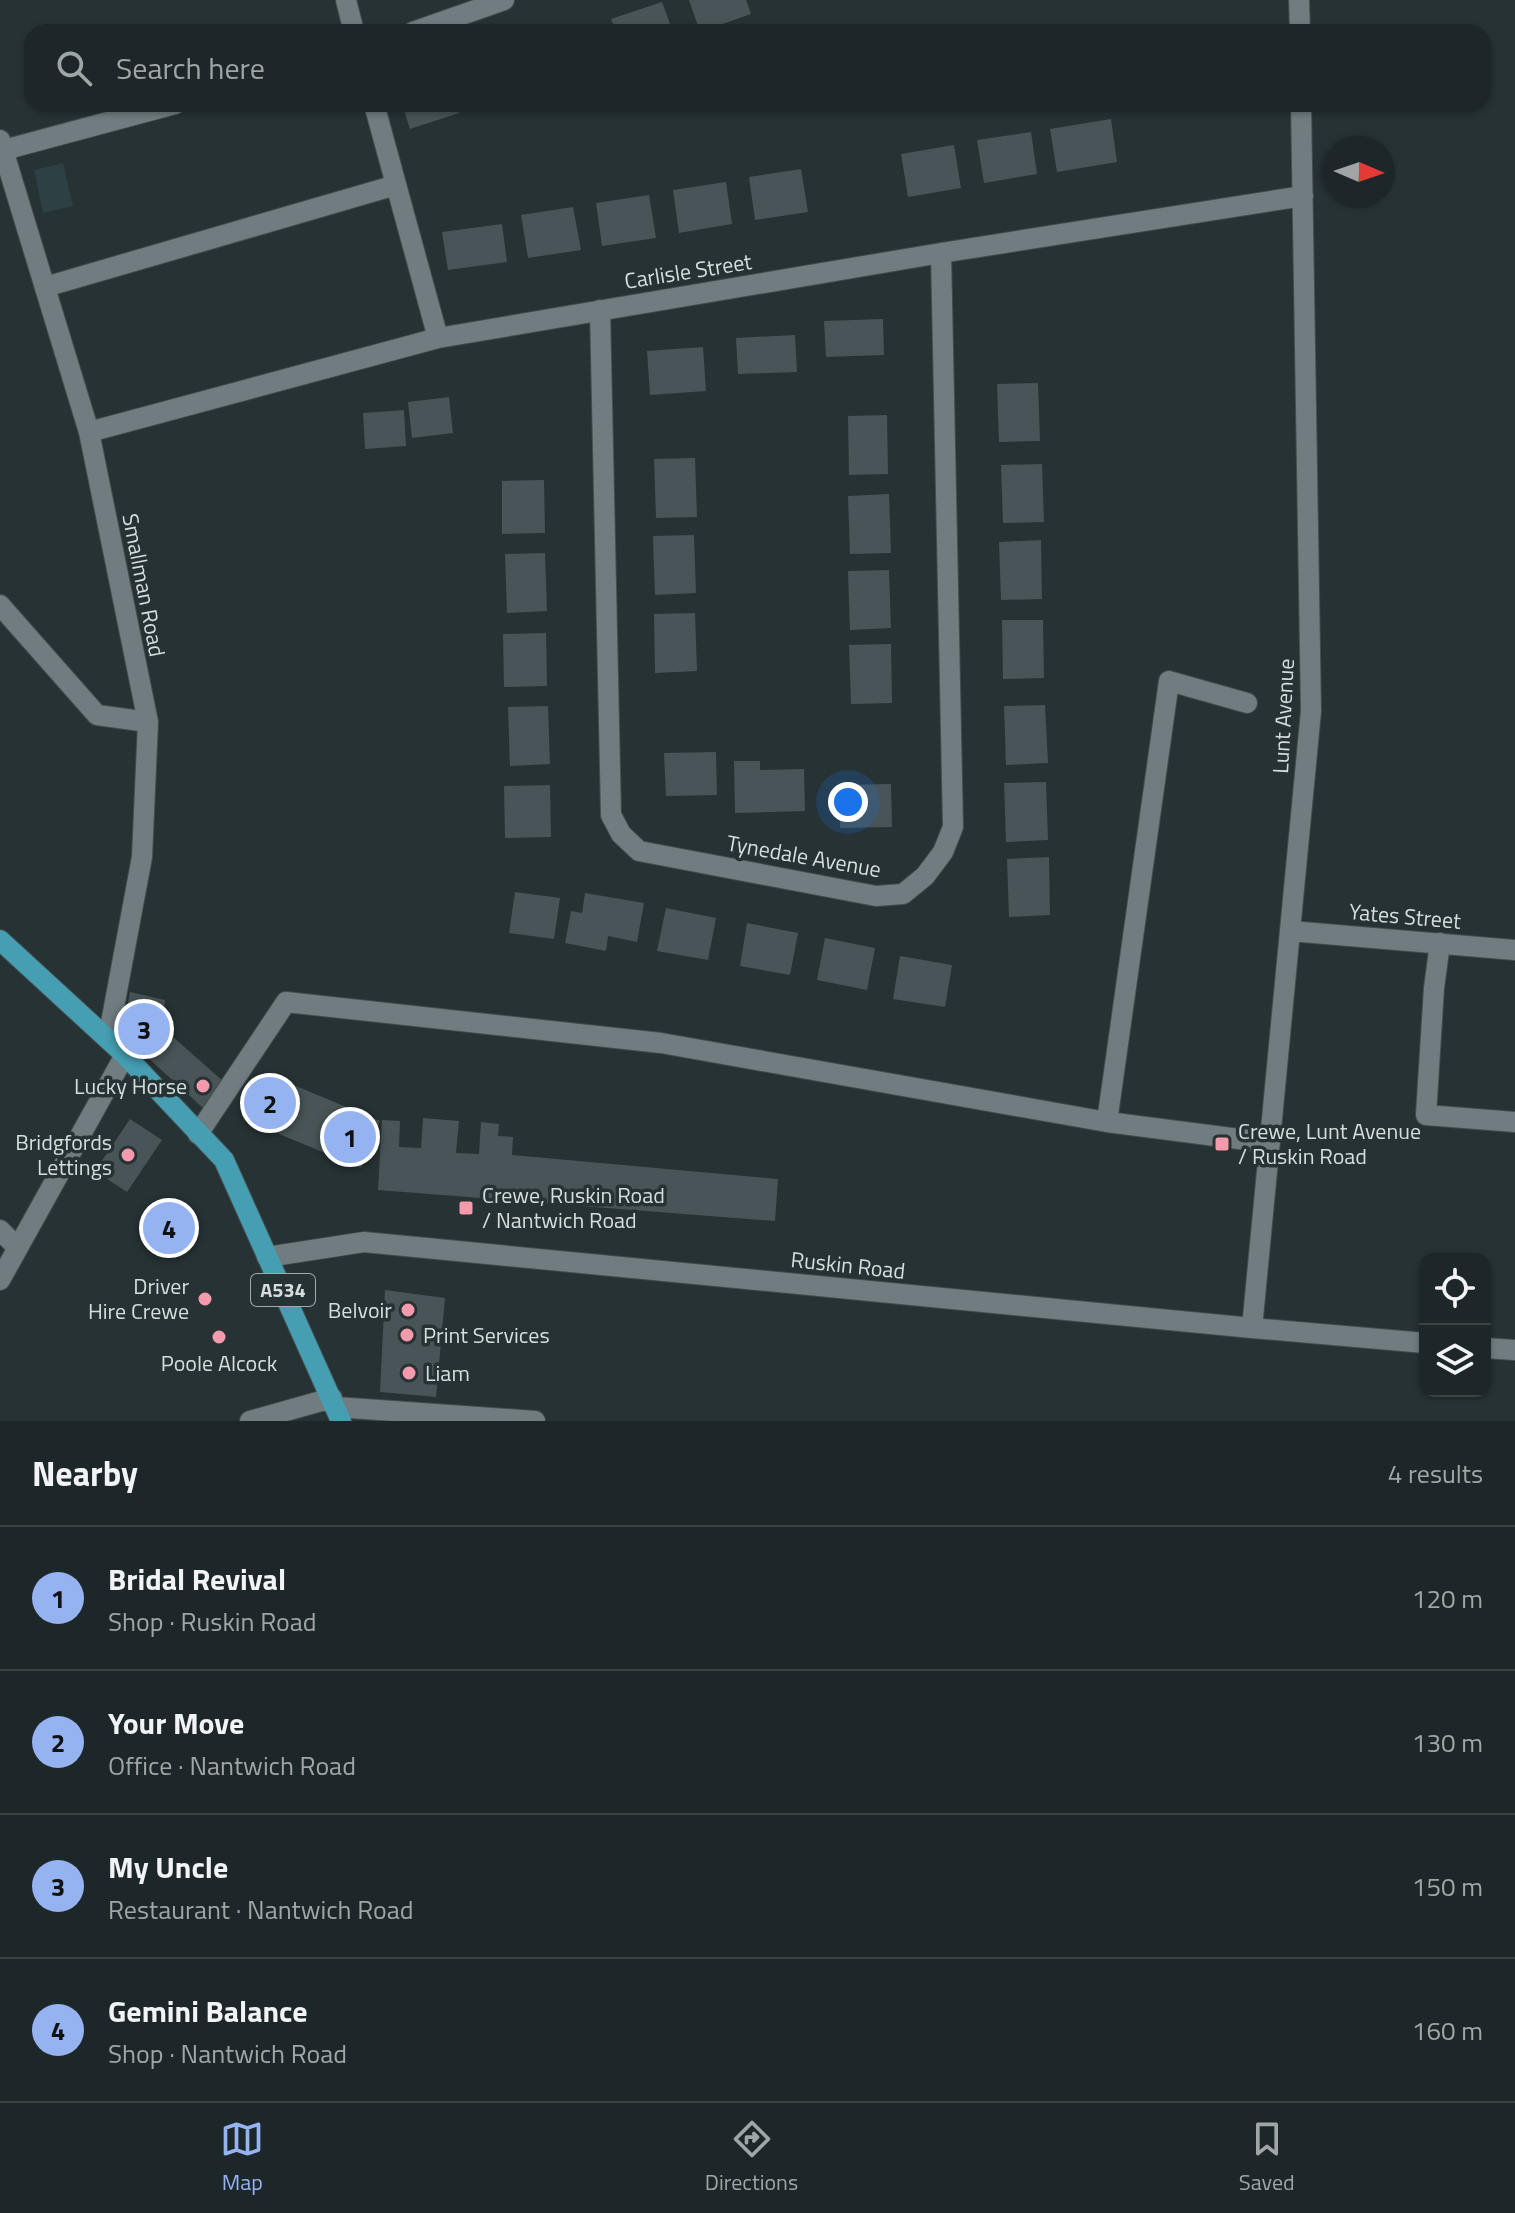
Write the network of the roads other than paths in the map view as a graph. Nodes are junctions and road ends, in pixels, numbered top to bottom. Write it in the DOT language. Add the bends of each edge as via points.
graph roads {
  1 [pos="346,0"];
  2 [pos="504,0"];
  3 [pos="1299,0"];
  4 [pos="352,24"];
  5 [pos="436,24"];
  6 [pos="1300,24"];
  7 [pos="143,112"];
  8 [pos="376,112"];
  9 [pos="1301,112"];
  10 [pos="1,147"];
  11 [pos="396,185"];
  12 [pos="1303,196"];
  13 [pos="941,253"];
  14 [pos="45,287"];
  15 [pos="600,310"];
  16 [pos="438,338"];
  17 [pos="89,432"];
  18 [pos="0,605"];
  19 [pos="1247,703"];
  20 [pos="148,722"];
  21 [pos="1290,931"];
  22 [pos="0,940"];
  23 [pos="1440,943"];
  24 [pos="1515,950"];
  25 [pos="108,1039"];
  26 [pos="125,1055"];
  27 [pos="1107,1122"];
  28 [pos="1515,1122"];
  29 [pos="198,1134"];
  30 [pos="1270,1143"];
  31 [pos="0,1230"];
  32 [pos="18,1248"];
  33 [pos="267,1257"];
  34 [pos="0,1280"];
  35 [pos="1252,1328"];
  36 [pos="1419,1342"];
  37 [pos="1491,1348"];
  38 [pos="1515,1350"];
  39 [pos="336,1409"];
  40 [pos="250,1421"];
  41 [pos="535,1421"];
  1 -- 4 [label="street"];
  2 -- 5 [label="street"];
  3 -- 6 [label="street"];
  7 -- 10 [label="street"];
  8 -- 11 [label="street"];
  9 -- 12 [label="street, Lunt Avenue"];
  10 -- 14 [label="street, Smallman Road"];
  11 -- 14 [label="street"];
  11 -- 16 [label="street"];
  12 -- 13 [label="street, Carlisle Street"];
  12 -- 21 [label="street, Lunt Avenue" via="1311,711"];
  13 -- 15 [label="street, Carlisle Street"];
  13 -- 15 [label="street, Tynedale Avenue" via="953,827 943,852 903,894 876,896 639,851 611,815"];
  14 -- 17 [label="street, Smallman Road"];
  15 -- 16 [label="street, Carlisle Street"];
  16 -- 17 [label="street, Carlisle Street"];
  17 -- 20 [label="street, Smallman Road"];
  18 -- 20 [label="street" via="97,715"];
  19 -- 27 [label="street" via="1169,681"];
  20 -- 25 [label="street, Smallman Road" via="142,857"];
  21 -- 23 [label="street, Yates Street"];
  21 -- 30 [label="street, Lunt Avenue"];
  22 -- 25 [label="main road, A534"];
  23 -- 24 [label="street, Yates Street"];
  23 -- 28 [label="street" via="1426,1115"];
  25 -- 26 [label="main road, A534"];
  26 -- 29 [label="main road, A534"];
  26 -- 32 [label="street"];
  27 -- 29 [label="street" via="661,1043 286,1002"];
  27 -- 30 [label="street"];
  29 -- 33 [label="main road, A534" via="224,1160"];
  30 -- 35 [label="street, Lunt Avenue"];
  31 -- 32 [label="street"];
  32 -- 34 [label="street"];
  33 -- 35 [label="street, Ruskin Road" via="364,1242"];
  33 -- 39 [label="main road, A534"];
  35 -- 36 [label="street, Ruskin Road"];
  37 -- 38 [label="street"];
  39 -- 40 [label="street"];
  39 -- 41 [label="street"];
}
